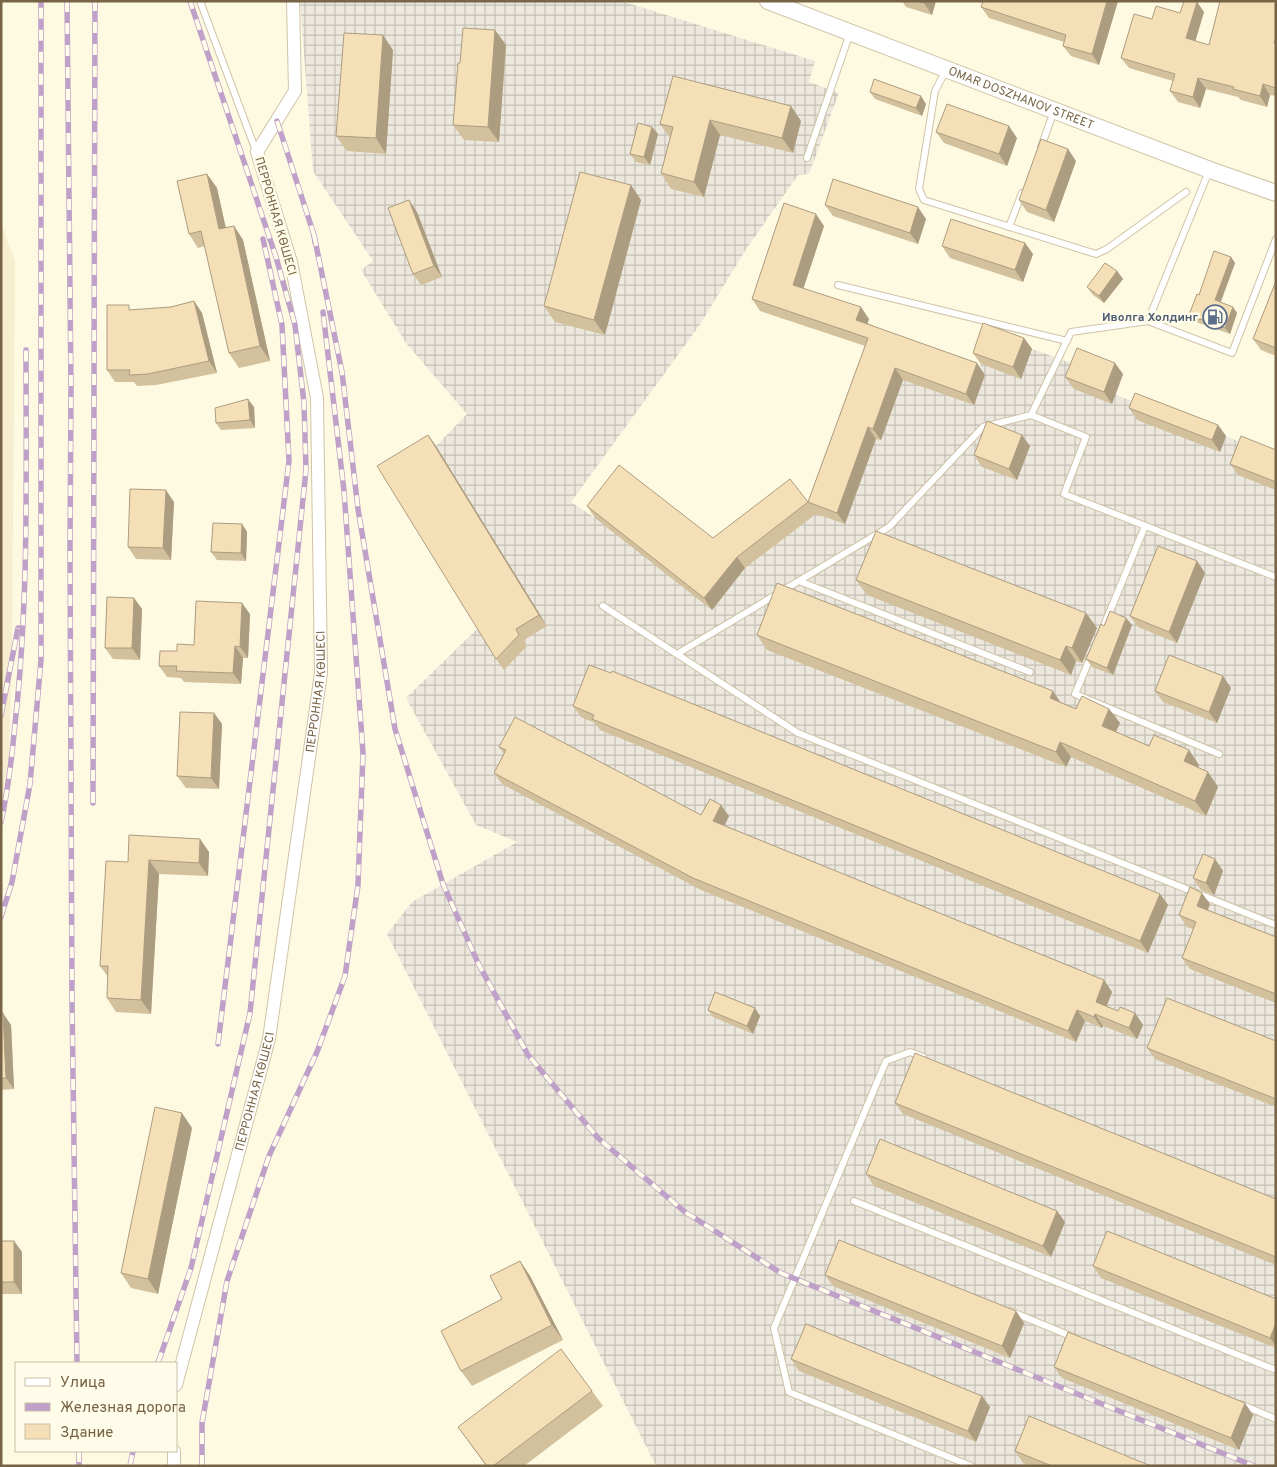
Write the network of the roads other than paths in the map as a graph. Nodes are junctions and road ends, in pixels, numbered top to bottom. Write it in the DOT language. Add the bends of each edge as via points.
graph roads {
  1 [pos="200,1"];
  2 [pos="293,1"];
  3 [pos="768,1"];
  4 [pos="851,32"];
  5 [pos="947,69"];
  6 [pos="1054,110"];
  7 [pos="257,152"];
  8 [pos="1038,154"];
  9 [pos="807,158"];
  10 [pos="1210,170"];
  11 [pos="1024,190"];
  12 [pos="1186,192"];
  13 [pos="1276,193"];
  14 [pos="1009,227"];
  15 [pos="1276,239"];
  16 [pos="838,285"];
  17 [pos="1148,321"];
  18 [pos="1067,342"];
  19 [pos="1031,415"];
  20 [pos="1146,526"];
  21 [pos="1276,577"];
  22 [pos="799,581"];
  23 [pos="603,606"];
  24 [pos="1098,641"];
  25 [pos="1094,650"];
  26 [pos="677,654"];
  27 [pos="1030,672"];
  28 [pos="1219,754"];
  29 [pos="1276,925"];
  30 [pos="929,1060"];
  31 [pos="854,1201"];
  32 [pos="1002,1308"];
  33 [pos="1084,1341"];
  34 [pos="1276,1370"];
  35 [pos="178,1378"];
  36 [pos="1230,1400"];
  37 [pos="1276,1419"];
  38 [pos="174,1452"];
  39 [pos="174,1466"];
  40 [pos="971,1466"];
  1 -- 7 [label="lane"];
  2 -- 7 [label="street, ПЕРРОННАЯ КӨШЕСІ" via="295,91"];
  3 -- 4 [label="street, OMAR DOSZHANOV STREET"];
  4 -- 5 [label="street, OMAR DOSZHANOV STREET"];
  4 -- 9 [label="lane"];
  5 -- 6 [label="street, OMAR DOSZHANOV STREET"];
  5 -- 14 [label="lane" via="935,90 919,189 924,200"];
  6 -- 8 [label="lane"];
  6 -- 10 [label="street, OMAR DOSZHANOV STREET"];
  7 -- 35 [label="street, ПЕРРОННАЯ КӨШЕСІ" via="291,262 317,398 321,673 269,1039"];
  10 -- 13 [label="street, OMAR DOSZHANOV STREET"];
  10 -- 17 [label="lane"];
  11 -- 14 [label="lane"];
  12 -- 14 [label="lane" via="1096,254"];
  15 -- 17 [label="lane" via="1232,353"];
  16 -- 18 [label="lane"];
  17 -- 18 [label="lane" via="1071,332"];
  18 -- 19 [label="lane"];
  19 -- 20 [label="lane" via="1086,437 1064,494"];
  19 -- 22 [label="lane" via="983,427 889,527"];
  20 -- 21 [label="lane"];
  20 -- 24 [label="lane"];
  22 -- 26 [label="lane"];
  22 -- 27 [label="lane"];
  23 -- 26 [label="lane"];
  25 -- 28 [label="lane" via="1076,694"];
  26 -- 29 [label="lane" via="798,733"];
  30 -- 40 [label="lane" via="910,1052 886,1061 774,1328 789,1392"];
  31 -- 34 [label="lane"];
  32 -- 33 [label="lane"];
  36 -- 37 [label="lane"];
  38 -- 39 [label="street"];
}
